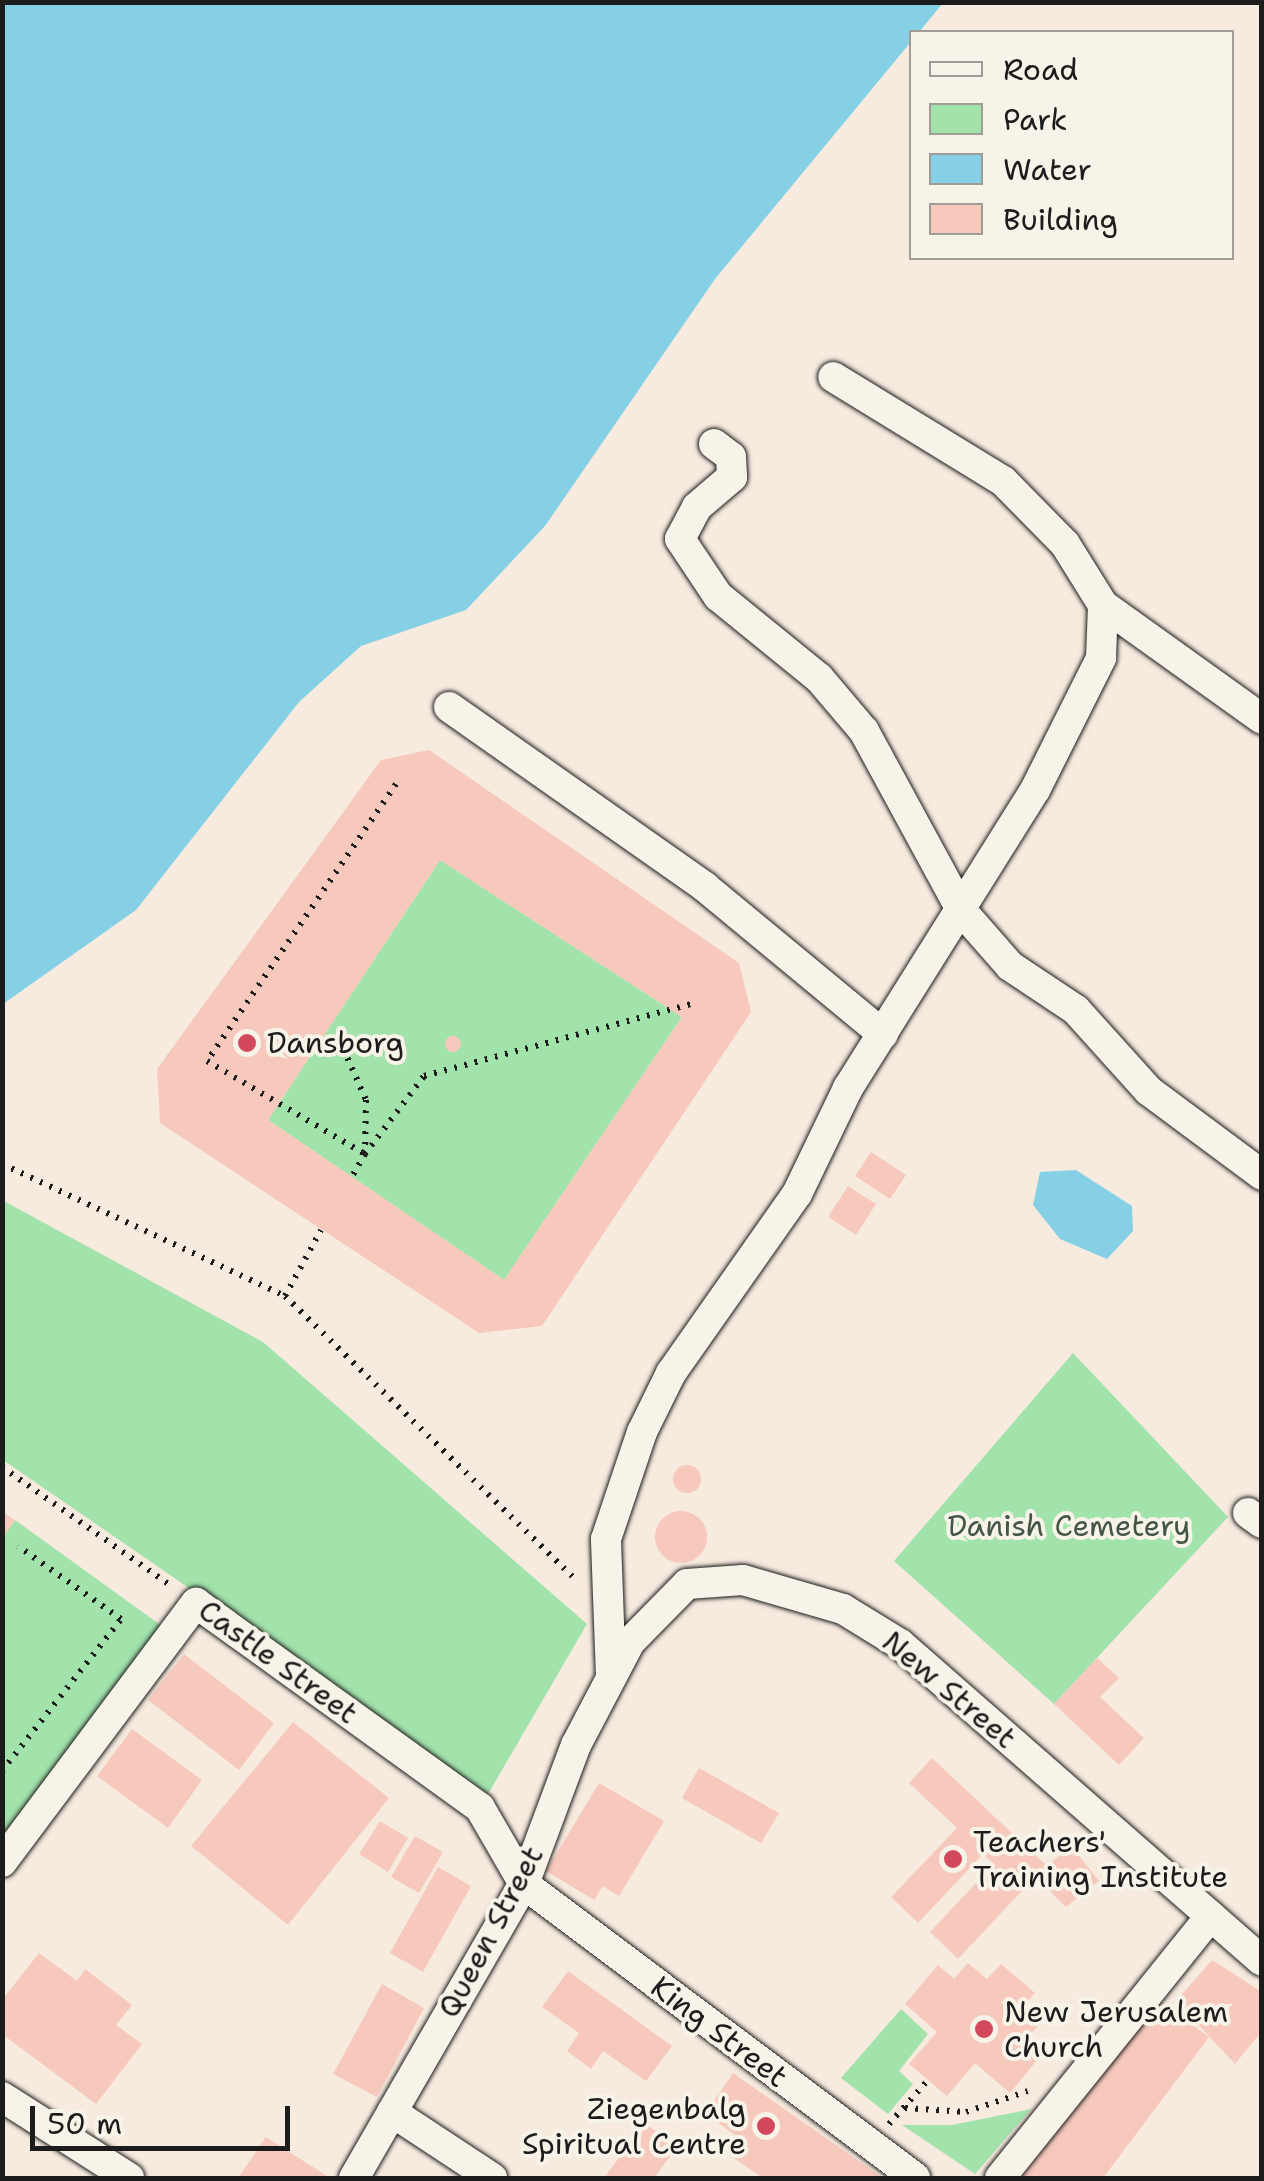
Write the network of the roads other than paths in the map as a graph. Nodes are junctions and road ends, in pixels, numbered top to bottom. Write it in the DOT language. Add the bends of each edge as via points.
graph roads {
  1 [pos="833,376"];
  2 [pos="714,444"];
  3 [pos="1103,605"];
  4 [pos="449,707"];
  5 [pos="1262,719"];
  6 [pos="961,910"];
  7 [pos="883,1034"];
  8 [pos="1262,1175"];
  9 [pos="611,1677"];
  10 [pos="2,1862"];
  11 [pos="524,1884"];
  12 [pos="1211,1916"];
  13 [pos="1262,1962"];
  14 [pos="2,2097"];
  15 [pos="392,2112"];
  16 [pos="129,2178"];
  17 [pos="354,2178"];
  18 [pos="492,2178"];
  19 [pos="915,2178"];
  20 [pos="1000,2178"];
  1 -- 3 [label="street" via="1003,482 1065,544"];
  2 -- 6 [label="street" via="731,457 732,477 697,507 680,539 718,596 819,678 864,731"];
  3 -- 5 [label="street"];
  3 -- 6 [label="street" via="1100,658 1070,730"];
  4 -- 7 [label="street" via="705,888"];
  6 -- 7 [label="street"];
  6 -- 8 [label="street" via="1010,966 1076,1010 1150,1092"];
  7 -- 9 [label="street" via="782,1220 671,1372 642,1432 606,1539"];
  9 -- 11 [label="street, Queen Street"];
  9 -- 12 [label="street, New Street" via="630,1642 687,1584 743,1580 843,1609 900,1644"];
  10 -- 11 [label="street, Castle Street" via="196,1603 480,1808"];
  11 -- 15 [label="street, Queen Street"];
  11 -- 19 [label="street, King Street"];
  12 -- 13 [label="street, New Street"];
  12 -- 20 [label="street"];
  14 -- 16 [label="street"];
  15 -- 17 [label="street, Queen Street"];
  15 -- 18 [label="street"];
}
